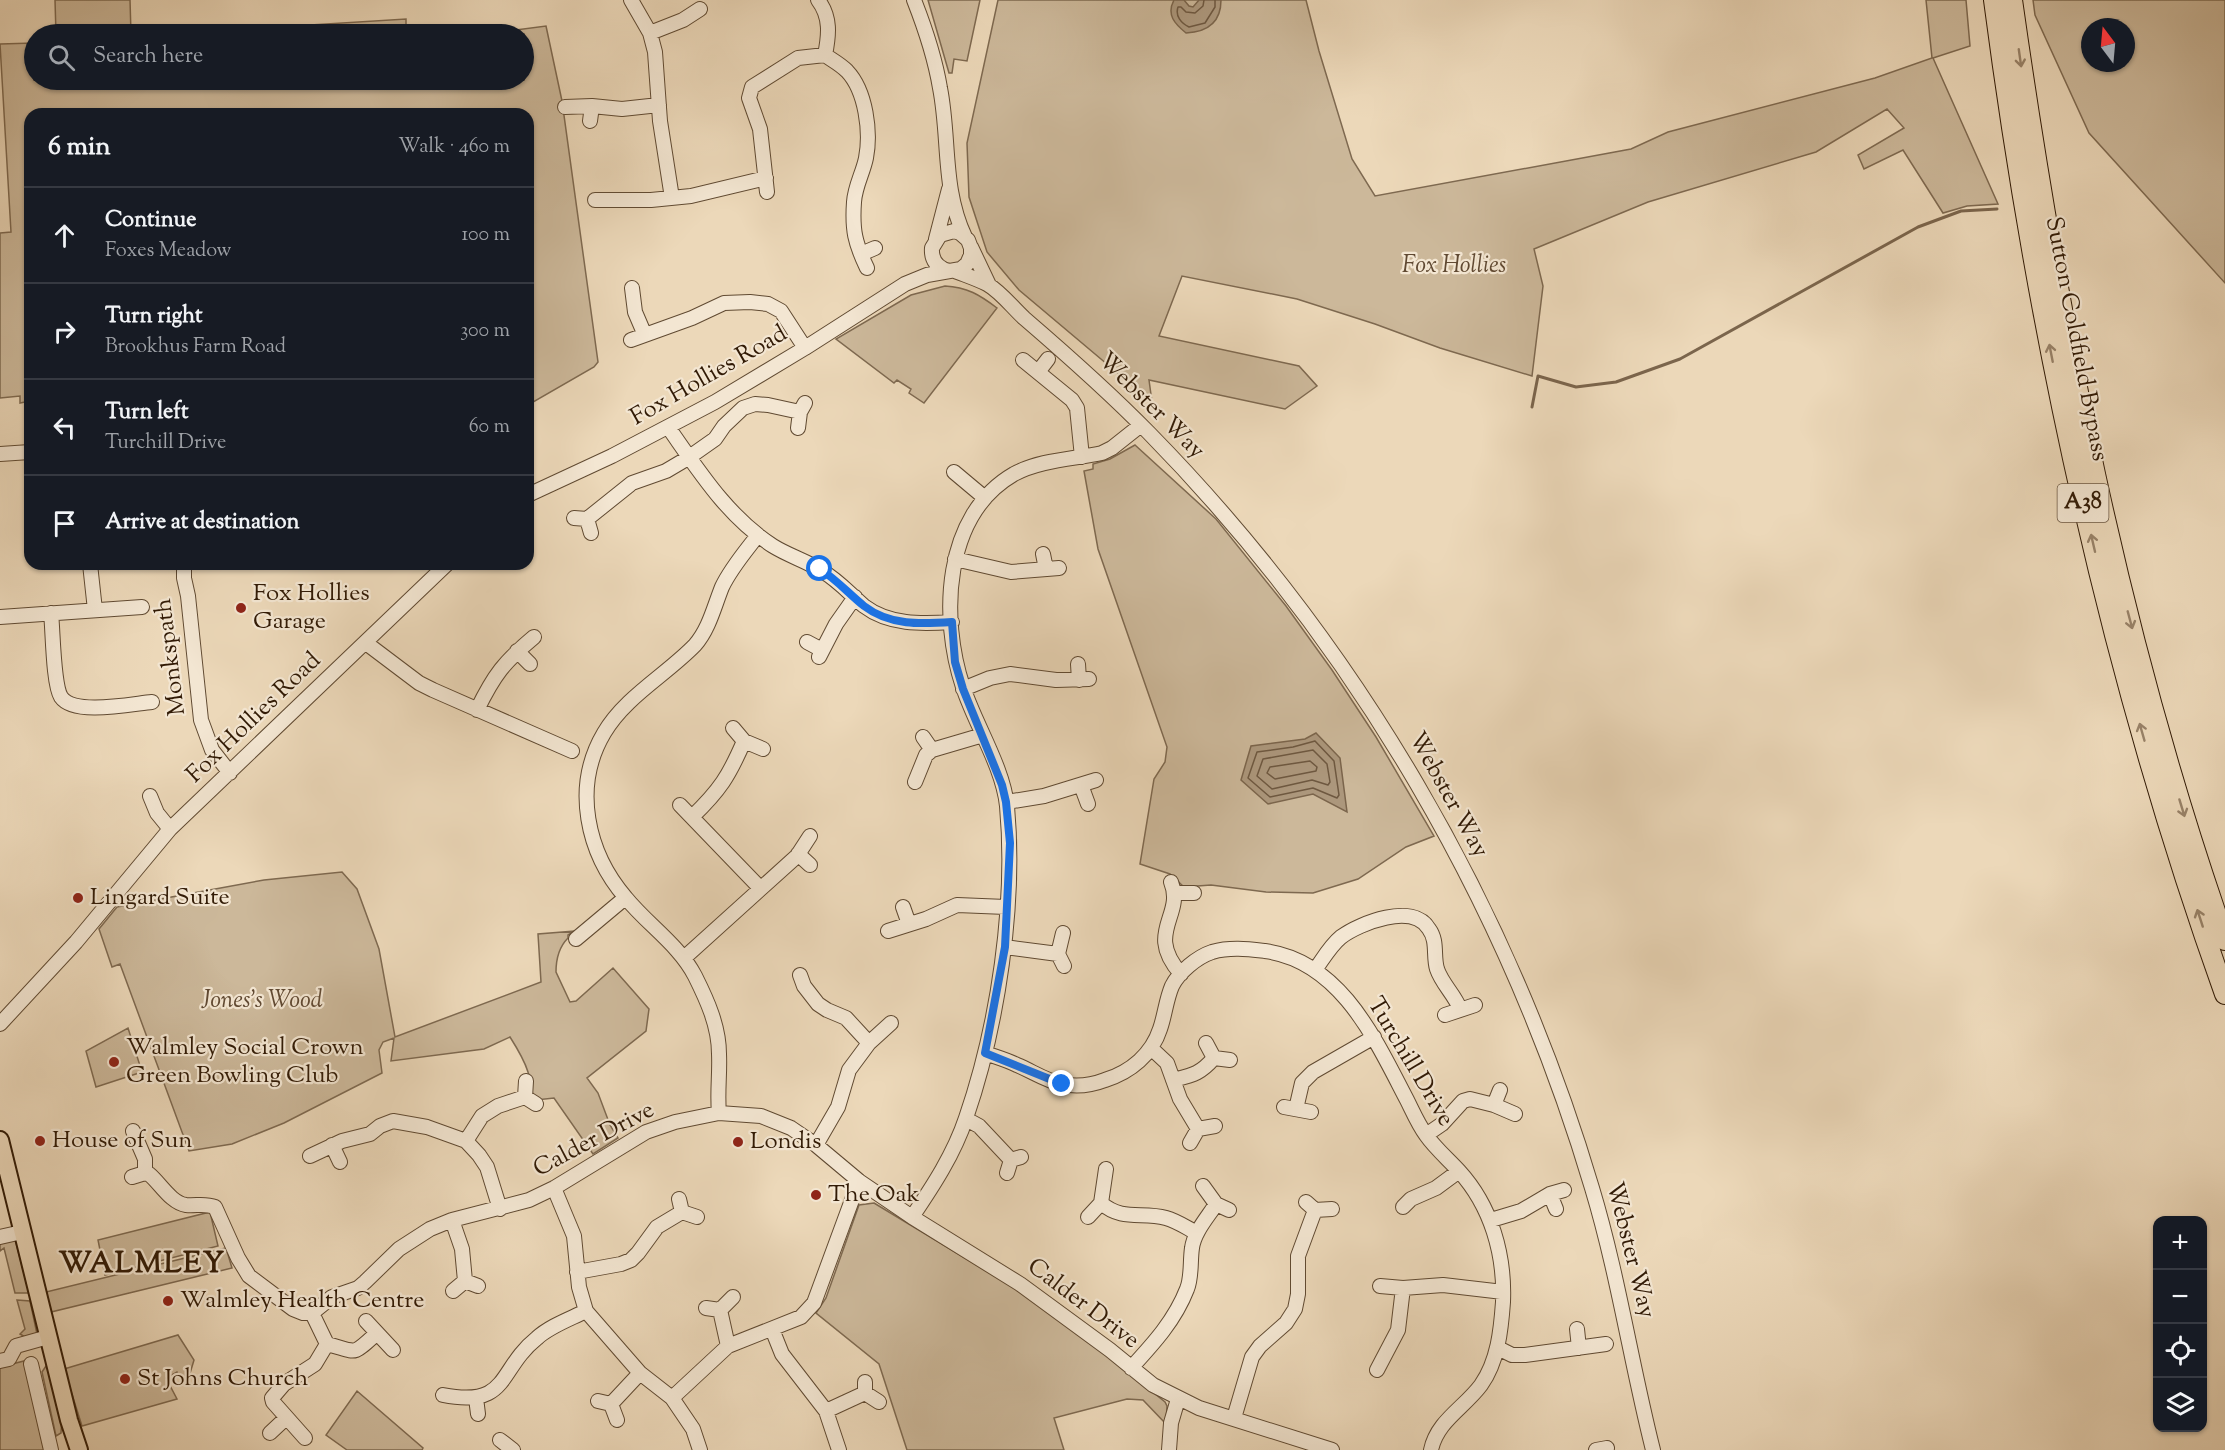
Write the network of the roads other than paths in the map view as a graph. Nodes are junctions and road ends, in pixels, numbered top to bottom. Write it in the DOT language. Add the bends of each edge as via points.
graph roads {
  1 [pos="631,0"];
  2 [pos="818,0"];
  3 [pos="914,0"];
  4 [pos="1994,0"];
  5 [pos="2012,0"];
  6 [pos="704,7"];
  7 [pos="651,33"];
  8 [pos="825,55"];
  9 [pos="659,105"];
  10 [pos="591,106"];
  11 [pos="565,107"];
  12 [pos="590,122"];
  13 [pos="766,178"];
  14 [pos="949,187"];
  15 [pos="767,192"];
  16 [pos="672,198"];
  17 [pos="596,200"];
  18 [pos="618,200"];
  19 [pos="620,215"];
  20 [pos="968,241"];
  21 [pos="934,243"];
  22 [pos="875,248"];
  23 [pos="861,254"];
  24 [pos="867,268"];
  25 [pos="952,271"];
  26 [pos="905,284"];
  27 [pos="990,285"];
  28 [pos="632,288"];
  29 [pos="644,333"];
  30 [pos="631,340"];
  31 [pos="805,348"];
  32 [pos="1048,359"];
  33 [pos="1023,360"];
  34 [pos="1038,372"];
  35 [pos="1141,425"];
  36 [pos="668,427"];
  37 [pos="798,428"];
  38 [pos="24,452"];
  39 [pos="0,454"];
  40 [pos="1082,457"];
  41 [pos="688,458"];
  42 [pos="954,472"];
  43 [pos="534,492"];
  44 [pos="985,498"];
  45 [pos="584,524"];
  46 [pos="758,535"];
  47 [pos="1043,554"];
  48 [pos="955,559"];
  49 [pos="91,570"];
  50 [pos="184,570"];
  51 [pos="441,570"];
  52 [pos="855,597"];
  53 [pos="134,604"];
  54 [pos="95,609"];
  55 [pos="51,613"];
  56 [pos="0,617"];
  57 [pos="952,622"];
  58 [pos="534,637"];
  59 [pos="807,642"];
  60 [pos="366,643"];
  61 [pos="517,651"];
  62 [pos="530,664"];
  63 [pos="1078,664"];
  64 [pos="963,689"];
  65 [pos="143,699"];
  66 [pos="477,710"];
  67 [pos="733,728"];
  68 [pos="983,735"];
  69 [pos="923,736"];
  70 [pos="744,741"];
  71 [pos="763,749"];
  72 [pos="932,750"];
  73 [pos="559,760"];
  74 [pos="230,773"];
  75 [pos="1096,780"];
  76 [pos="915,782"];
  77 [pos="1082,785"];
  78 [pos="149,796"];
  79 [pos="1006,802"];
  80 [pos="1088,804"];
  81 [pos="680,805"];
  82 [pos="692,817"];
  83 [pos="170,829"];
  84 [pos="810,836"];
  85 [pos="798,854"];
  86 [pos="810,865"];
  87 [pos="760,888"];
  88 [pos="1194,893"];
  89 [pos="626,898"];
  90 [pos="903,907"];
  91 [pos="1006,907"];
  92 [pos="909,924"];
  93 [pos="580,929"];
  94 [pos="888,931"];
  95 [pos="1063,933"];
  96 [pos="2225,940"];
  97 [pos="1005,947"];
  98 [pos="684,958"];
  99 [pos="1316,970"];
  100 [pos="1181,974"];
  101 [pos="800,975"];
  102 [pos="2225,994"];
  103 [pos="1475,1005"];
  104 [pos="1460,1009"];
  105 [pos="1444,1015"];
  106 [pos="891,1023"];
  107 [pos="0,1024"];
  108 [pos="1374,1037"];
  109 [pos="869,1043"];
  110 [pos="1206,1043"];
  111 [pos="1151,1048"];
  112 [pos="985,1053"];
  113 [pos="1214,1059"];
  114 [pos="1230,1060"];
  115 [pos="1173,1080"];
  116 [pos="526,1081"];
  117 [pos="1500,1090"];
  118 [pos="1494,1105"];
  119 [pos="1311,1112"];
  120 [pos="718,1113"];
  121 [pos="1515,1114"];
  122 [pos="966,1119"];
  123 [pos="1215,1126"];
  124 [pos="1198,1130"];
  125 [pos="133,1131"];
  126 [pos="1426,1135"];
  127 [pos="0,1140"];
  128 [pos="466,1141"];
  129 [pos="1190,1143"];
  130 [pos="816,1144"];
  131 [pos="333,1145"];
  132 [pos="310,1156"];
  133 [pos="340,1162"];
  134 [pos="1013,1163"];
  135 [pos="1106,1169"];
  136 [pos="1460,1171"];
  137 [pos="859,1181"];
  138 [pos="1203,1185"];
  139 [pos="554,1188"];
  140 [pos="1406,1197"];
  141 [pos="1101,1203"];
  142 [pos="500,1209"];
  143 [pos="1332,1209"];
  144 [pos="1556,1209"];
  145 [pos="697,1217"];
  146 [pos="912,1217"];
  147 [pos="1088,1217"];
  148 [pos="452,1220"];
  149 [pos="1491,1220"];
  150 [pos="22,1232"];
  151 [pos="1197,1233"];
  152 [pos="0,1237"];
  153 [pos="577,1272"];
  154 [pos="1380,1286"];
  155 [pos="1403,1288"];
  156 [pos="453,1291"];
  157 [pos="1503,1292"];
  158 [pos="733,1297"];
  159 [pos="586,1311"];
  160 [pos="312,1313"];
  161 [pos="366,1321"];
  162 [pos="772,1329"];
  163 [pos="1577,1329"];
  164 [pos="377,1333"];
  165 [pos="48,1338"];
  166 [pos="327,1344"];
  167 [pos="1606,1344"];
  168 [pos="728,1346"];
  169 [pos="1498,1348"];
  170 [pos="1579,1348"];
  171 [pos="393,1350"];
  172 [pos="1369,1354"];
  173 [pos="0,1361"];
  174 [pos="31,1364"];
  175 [pos="1131,1368"];
  176 [pos="640,1373"];
  177 [pos="443,1395"];
  178 [pos="476,1398"];
  179 [pos="672,1398"];
  180 [pos="1178,1399"];
  181 [pos="879,1402"];
  182 [pos="826,1411"];
  183 [pos="478,1414"];
  184 [pos="286,1418"];
  185 [pos="1234,1418"];
  186 [pos="69,1420"];
  187 [pos="617,1420"];
  188 [pos="270,1433"];
  189 [pos="305,1438"];
  190 [pos="500,1440"];
  191 [pos="51,1450"];
  192 [pos="69,1450"];
  193 [pos="79,1450"];
  194 [pos="513,1450"];
  195 [pos="700,1450"];
  196 [pos="839,1450"];
  197 [pos="1168,1450"];
  198 [pos="1332,1450"];
  199 [pos="1431,1450"];
  200 [pos="1653,1450"];
  1 -- 7 [label="street"];
  2 -- 8 [label="street" via="828,22"];
  3 -- 14 [label="street" via="925,26 940,89"];
  102 -- 4 [label="highway, Sutton Coldfield Bypass / A38, one-way" via="2163,805 2096,560 2024,203"];
  5 -- 96 [label="highway, Sutton Coldfield Bypass / A38, one-way" via="2042,202 2089,449 2148,690"];
  6 -- 7 [label="street"];
  7 -- 9 [label="street"];
  8 -- 13 [label="street" via="798,58 752,87 749,98 760,129"];
  8 -- 23 [label="street" via="850,75 865,107 866,159 854,201 854,237"];
  9 -- 10 [label="street" via="622,109"];
  9 -- 16 [label="street"];
  10 -- 11 [label="street"];
  10 -- 12 [label="street"];
  13 -- 15 [label="street"];
  13 -- 16 [label="street"];
  14 -- 20 [label="street, Webster Way"];
  14 -- 21 [label="street"];
  16 -- 18 [label="street"];
  17 -- 18 [label="street"];
  18 -- 19 [label="street"];
  20 -- 21 [label="street" via="958,232 949,231"];
  20 -- 25 [label="street" via="971,255 967,264"];
  20 -- 27 [label="street, Webster Way"];
  21 -- 25 [label="street" via="935,263"];
  21 -- 26 [label="street, Fox Hollies Road"];
  22 -- 23 [label="street"];
  23 -- 24 [label="street"];
  25 -- 26 [label="street, Fox Hollies Road"];
  25 -- 27 [label="street, Webster Way"];
  26 -- 31 [label="street, Fox Hollies Road"];
  27 -- 35 [label="street, Webster Way"];
  28 -- 29 [label="street" via="635,312"];
  29 -- 30 [label="street"];
  29 -- 31 [label="street" via="724,303 750,302 782,311"];
  31 -- 36 [label="street, Fox Hollies Road"];
  32 -- 34 [label="street"];
  33 -- 34 [label="street"];
  34 -- 40 [label="street" via="1077,408"];
  35 -- 40 [label="street" via="1112,448"];
  35 -- 200 [label="street, Webster Way" via="1249,543 1318,633 1386,732 1462,865 1521,990 1572,1122 1611,1256"];
  36 -- 41 [label="street"];
  36 -- 43 [label="street, Fox Hollies Road"];
  37 -- 41 [label="street" via="802,407 755,404 743,408 715,439"];
  38 -- 39 [label="street"];
  40 -- 44 [label="street" via="1016,473"];
  41 -- 45 [label="street" via="632,483"];
  41 -- 46 [label="street" via="719,498"];
  42 -- 44 [label="street"];
  44 -- 48 [label="street" via="971,519"];
  46 -- 52 [label="street" via="820,569"];
  46 -- 89 [label="street" via="732,569 695,644 615,717 594,754 587,785 587,820 599,857"];
  47 -- 48 [label="street" via="1053,569 1011,572"];
  48 -- 57 [label="street"];
  49 -- 54 [label="street"];
  50 -- 74 [label="street, Monkspath" via="201,720 212,750"];
  51 -- 60 [label="street, Fox Hollies Road"];
  52 -- 57 [label="street" via="888,619"];
  52 -- 59 [label="street" via="820,653"];
  53 -- 54 [label="street"];
  54 -- 55 [label="street"];
  55 -- 56 [label="street"];
  55 -- 65 [label="street" via="61,697 84,708"];
  57 -- 64 [label="street" via="955,662"];
  58 -- 61 [label="street"];
  60 -- 66 [label="street" via="419,683"];
  60 -- 74 [label="street, Fox Hollies Road"];
  61 -- 62 [label="street"];
  61 -- 66 [label="street" via="491,681"];
  63 -- 64 [label="street" via="1084,680 1010,674"];
  64 -- 68 [label="street"];
  66 -- 73 [label="street" via="569,749"];
  67 -- 70 [label="street"];
  68 -- 72 [label="street"];
  68 -- 79 [label="street"];
  69 -- 72 [label="street"];
  70 -- 71 [label="street"];
  70 -- 82 [label="street" via="730,773"];
  72 -- 76 [label="street"];
  74 -- 83 [label="street, Fox Hollies Road"];
  75 -- 77 [label="street"];
  77 -- 79 [label="street"];
  77 -- 80 [label="street"];
  78 -- 83 [label="street"];
  79 -- 91 [label="street" via="1010,843"];
  81 -- 82 [label="street"];
  82 -- 87 [label="street"];
  83 -- 107 [label="street, Fox Hollies Road" via="76,942"];
  84 -- 85 [label="street"];
  85 -- 86 [label="street"];
  85 -- 87 [label="street"];
  87 -- 98 [label="street"];
  88 -- 100 [label="street" via="1173,887 1164,940 1171,962"];
  89 -- 93 [label="street"];
  89 -- 98 [label="street"];
  90 -- 92 [label="street"];
  91 -- 92 [label="street" via="957,905"];
  91 -- 97 [label="street"];
  92 -- 94 [label="street"];
  95 -- 97 [label="street" via="1061,960"];
  97 -- 112 [label="street"];
  98 -- 120 [label="street" via="716,1026 720,1054"];
  99 -- 100 [label="street, Turchill Drive" via="1275,952 1244,948 1210,953"];
  99 -- 104 [label="street" via="1341,937 1395,915 1415,917 1429,928 1438,971"];
  99 -- 108 [label="street, Turchill Drive" via="1344,996"];
  100 -- 111 [label="street, Turchill Drive" via="1172,986 1160,1031"];
  101 -- 109 [label="street" via="826,1010 846,1018"];
  103 -- 104 [label="street"];
  104 -- 105 [label="street"];
  106 -- 109 [label="street"];
  108 -- 119 [label="street" via="1313,1072 1302,1083 1290,1108"];
  108 -- 126 [label="street, Turchill Drive"];
  109 -- 130 [label="street" via="849,1070 838,1107"];
  110 -- 113 [label="street"];
  111 -- 112 [label="street, Turchill Drive" via="1124,1073 1095,1084 1078,1085 1047,1079"];
  111 -- 115 [label="street" via="1167,1063"];
  112 -- 122 [label="street"];
  113 -- 114 [label="street"];
  113 -- 115 [label="street" via="1196,1074"];
  115 -- 124 [label="street"];
  116 -- 128 [label="street" via="531,1100 498,1106 482,1116"];
  117 -- 118 [label="street"];
  118 -- 121 [label="street"];
  118 -- 126 [label="street" via="1463,1101"];
  120 -- 130 [label="street, Calder Drive" via="760,1116 791,1128"];
  120 -- 139 [label="street, Calder Drive" via="646,1132"];
  122 -- 134 [label="street" via="979,1126"];
  122 -- 146 [label="street" via="946,1163"];
  123 -- 124 [label="street"];
  124 -- 129 [label="street"];
  125 -- 160 [label="street" via="145,1159 138,1175 149,1173 181,1204 215,1207 249,1276 293,1309"];
  126 -- 136 [label="street, Turchill Drive"];
  127 -- 150 [label="main road"];
  128 -- 131 [label="street" via="427,1127 393,1121 370,1134"];
  128 -- 142 [label="street" via="487,1167"];
  130 -- 137 [label="street, Calder Drive"];
  131 -- 132 [label="street"];
  131 -- 133 [label="street"];
  135 -- 141 [label="street"];
  136 -- 140 [label="street" via="1436,1188"];
  136 -- 149 [label="street, Turchill Drive"];
  137 -- 146 [label="street, Calder Drive"];
  137 -- 162 [label="street" via="814,1303 801,1317"];
  138 -- 151 [label="street" via="1223,1207"];
  139 -- 142 [label="street, Calder Drive"];
  139 -- 153 [label="street" via="572,1230"];
  141 -- 147 [label="street"];
  141 -- 151 [label="street" via="1119,1214 1170,1219"];
  142 -- 148 [label="street, Calder Drive"];
  143 -- 185 [label="street" via="1310,1206 1298,1256 1295,1309 1252,1357"];
  144 -- 149 [label="street" via="1557,1192 1521,1211"];
  145 -- 153 [label="street" via="681,1205 631,1260"];
  146 -- 175 [label="street, Calder Drive" via="1020,1284"];
  148 -- 156 [label="street" via="471,1283"];
  148 -- 160 [label="street, Calder Drive" via="399,1249 358,1288 332,1298"];
  149 -- 157 [label="street, Turchill Drive" via="1503,1272"];
  150 -- 152 [label="street"];
  150 -- 165 [label="main road"];
  151 -- 175 [label="street" via="1188,1287 1163,1334"];
  153 -- 159 [label="street"];
  154 -- 155 [label="street"];
  155 -- 157 [label="street" via="1443,1285"];
  155 -- 172 [label="street" via="1398,1330 1379,1365"];
  157 -- 169 [label="street, Turchill Drive"];
  158 -- 168 [label="street" via="713,1309"];
  159 -- 176 [label="street"];
  159 -- 178 [label="street" via="538,1336 521,1352 501,1384"];
  160 -- 166 [label="street"];
  161 -- 164 [label="street"];
  162 -- 168 [label="street"];
  162 -- 182 [label="street" via="782,1354"];
  163 -- 170 [label="street"];
  164 -- 166 [label="street" via="352,1352"];
  164 -- 171 [label="street"];
  165 -- 173 [label="street" via="16,1346 9,1359"];
  165 -- 186 [label="main road"];
  166 -- 184 [label="street" via="315,1364 274,1395 273,1402"];
  167 -- 170 [label="street"];
  168 -- 179 [label="street"];
  169 -- 170 [label="street" via="1525,1355"];
  169 -- 199 [label="street, Turchill Drive" via="1486,1378 1440,1428"];
  174 -- 191 [label="street"];
  175 -- 180 [label="street, Calder Drive"];
  176 -- 179 [label="street"];
  176 -- 187 [label="street" via="605,1403"];
  177 -- 178 [label="street"];
  178 -- 183 [label="street"];
  179 -- 195 [label="street" via="693,1430"];
  180 -- 185 [label="street, Calder Drive"];
  180 -- 197 [label="street"];
  181 -- 182 [label="street" via="865,1387"];
  182 -- 196 [label="street"];
  184 -- 188 [label="street"];
  184 -- 189 [label="street"];
  185 -- 198 [label="street, Calder Drive"];
  186 -- 192 [label="main road"];
  186 -- 193 [label="main road"];
  190 -- 194 [label="street"];
}
